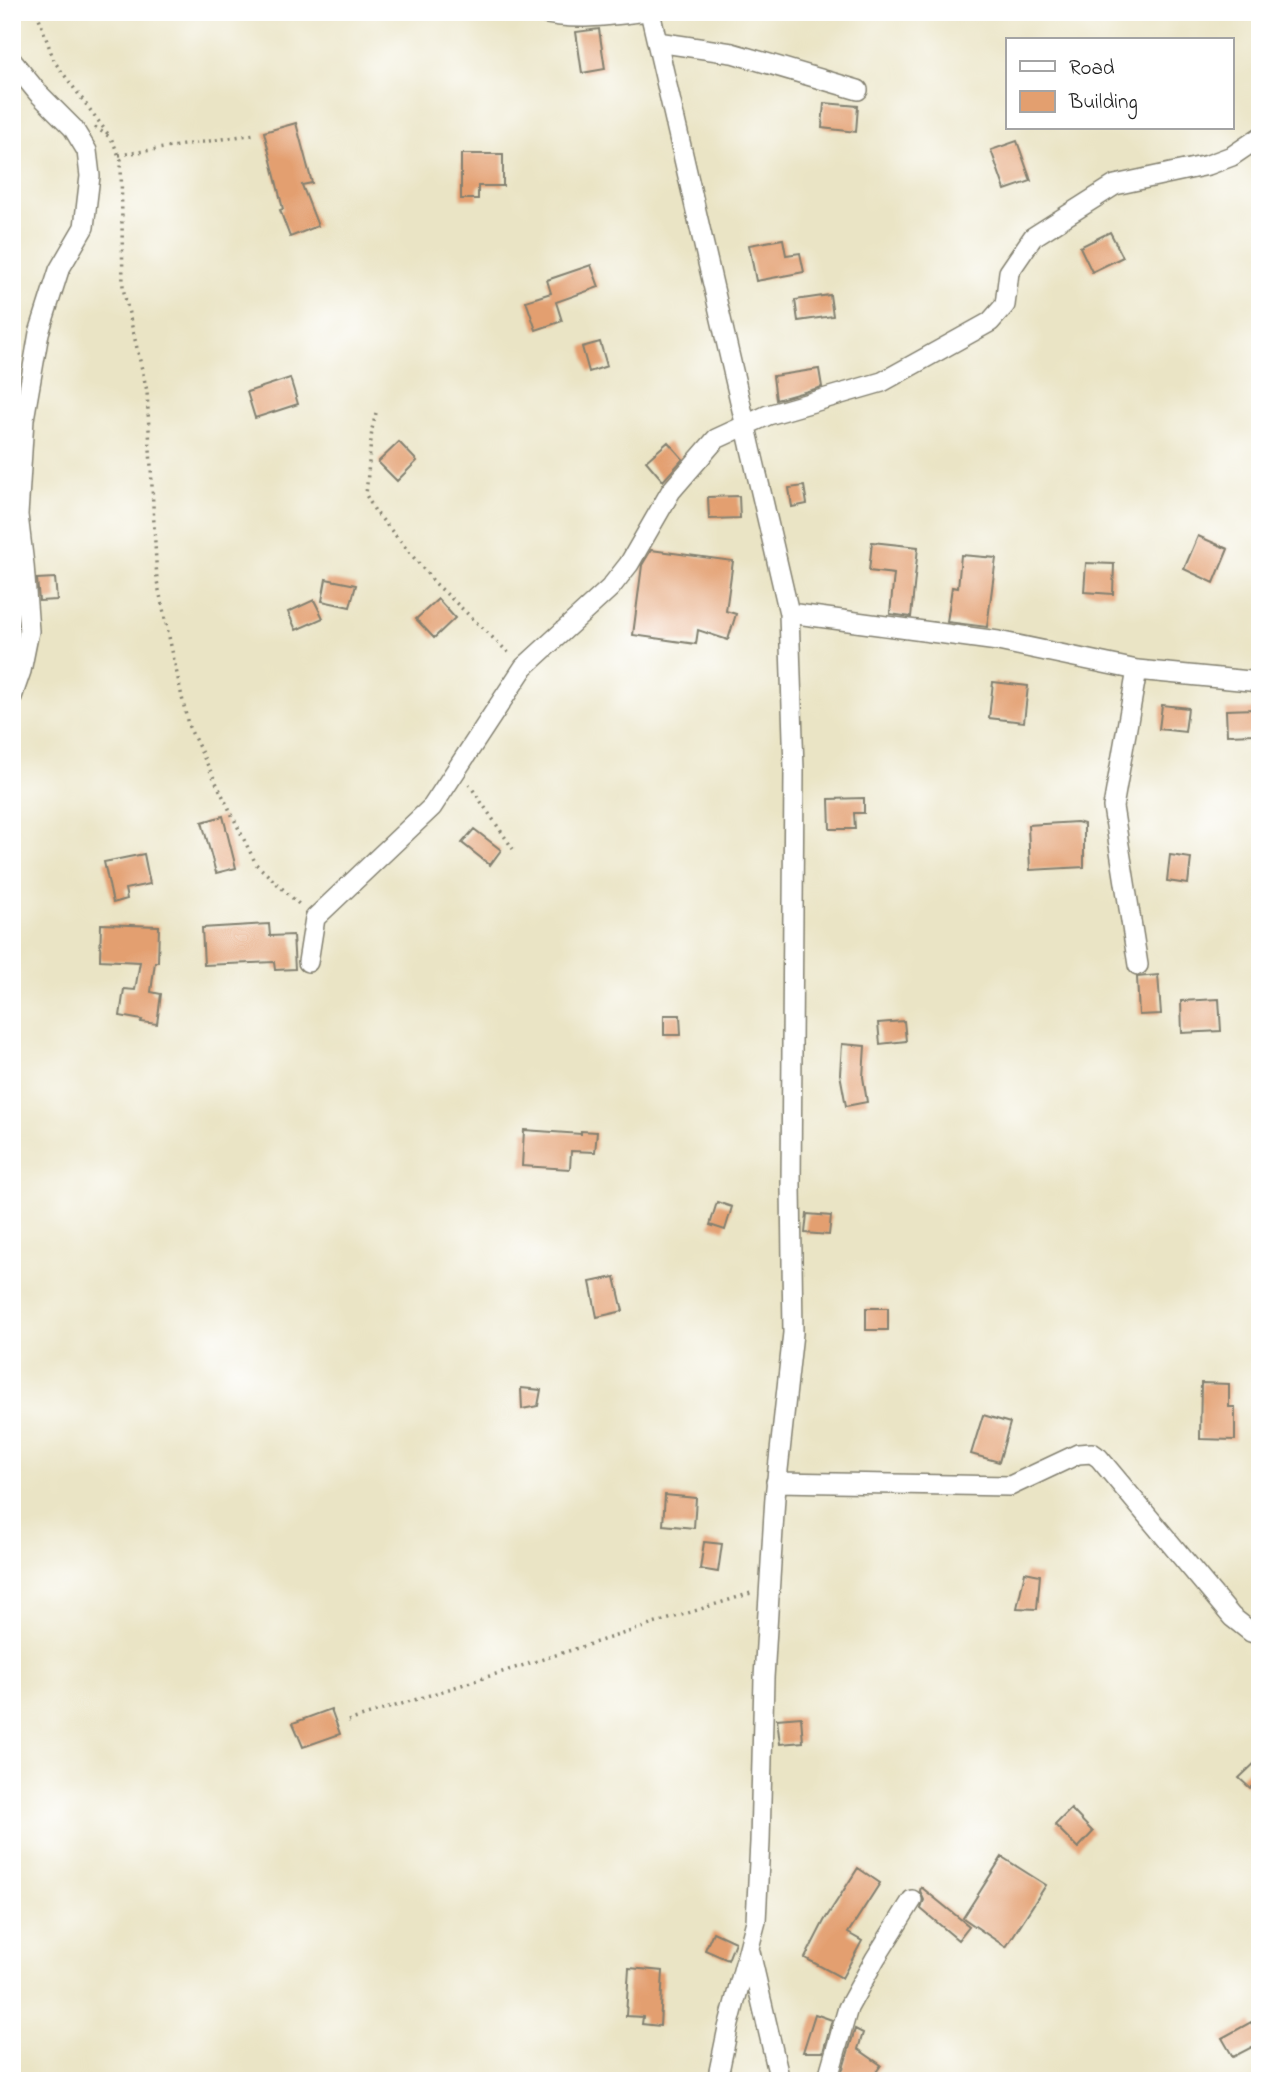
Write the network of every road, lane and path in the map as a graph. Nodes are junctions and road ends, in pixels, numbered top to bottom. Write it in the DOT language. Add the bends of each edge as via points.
graph roads {
  1 [pos="37,12"];
  2 [pos="540,12"];
  3 [pos="640,12"];
  4 [pos="650,12"];
  5 [pos="656,42"];
  6 [pos="12,61"];
  7 [pos="858,90"];
  8 [pos="73,128"];
  9 [pos="254,134"];
  10 [pos="1260,137"];
  11 [pos="111,138"];
  12 [pos="119,155"];
  13 [pos="376,413"];
  14 [pos="746,426"];
  15 [pos="789,613"];
  16 [pos="524,667"];
  17 [pos="1136,670"];
  18 [pos="1260,682"];
  19 [pos="12,697"];
  20 [pos="457,768"];
  21 [pos="513,849"];
  22 [pos="315,918"];
  23 [pos="308,962"];
  24 [pos="1138,965"];
  25 [pos="776,1482"];
  26 [pos="769,1588"];
  27 [pos="1260,1635"];
  28 [pos="348,1721"];
  29 [pos="912,1900"];
  30 [pos="749,1947"];
  31 [pos="718,2081"];
  32 [pos="780,2081"];
  33 [pos="827,2081"];
  1 -- 11 [label="path" via="54,61"];
  2 -- 3 [label="street" via="587,19"];
  4 -- 5 [label="street"];
  5 -- 7 [label="street" via="732,53"];
  5 -- 14 [label="street"];
  6 -- 8 [label="street"];
  8 -- 11 [label="path" via="83,118"];
  8 -- 19 [label="street" via="87,151 90,176 84,227 59,270 39,333 24,419 18,515 29,631"];
  9 -- 12 [label="path"];
  10 -- 14 [label="street" via="1208,165 1115,186 1033,237 1009,272 1005,305 990,322 882,382 768,415"];
  11 -- 12 [label="path"];
  12 -- 22 [label="path" via="123,288 147,391 157,580 188,725 256,864"];
  13 -- 16 [label="path" via="366,495 435,583"];
  14 -- 15 [label="street"];
  14 -- 16 [label="street" via="716,439 671,491 610,588"];
  15 -- 17 [label="street" via="998,641"];
  15 -- 25 [label="street" via="794,770 793,1333"];
  16 -- 20 [label="street"];
  17 -- 18 [label="street"];
  17 -- 24 [label="street" via="1113,807"];
  20 -- 21 [label="path"];
  20 -- 22 [label="street" via="432,807"];
  22 -- 23 [label="street"];
  25 -- 26 [label="street"];
  25 -- 27 [label="street" via="1010,1486 1078,1454 1091,1453 1100,1458 1232,1617"];
  26 -- 28 [label="path"];
  26 -- 30 [label="street" via="759,1868"];
  29 -- 33 [label="street" via="849,2008"];
  30 -- 31 [label="street"];
  30 -- 32 [label="street"];
}
